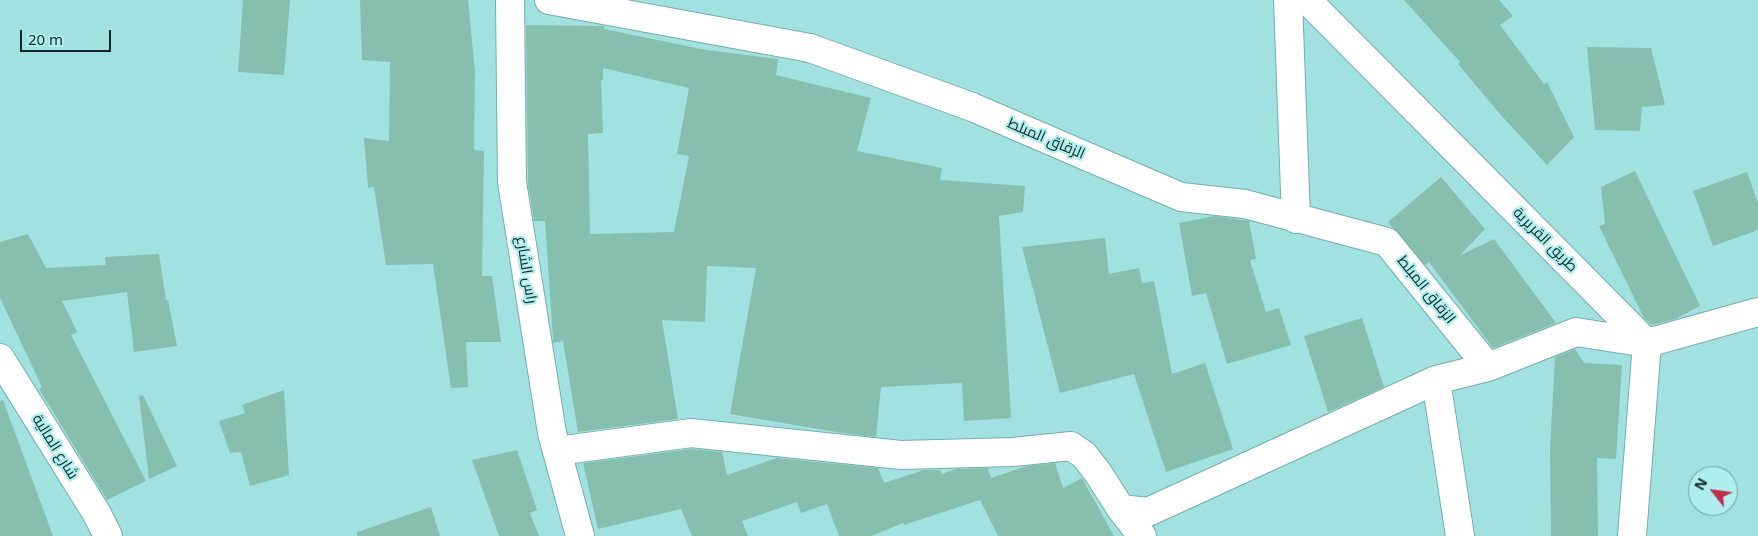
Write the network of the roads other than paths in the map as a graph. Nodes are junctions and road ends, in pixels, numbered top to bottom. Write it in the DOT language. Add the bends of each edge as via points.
graph roads {
  1 [pos="510,0"];
  2 [pos="549,0"];
  3 [pos="1288,0"];
  4 [pos="1306,0"];
  5 [pos="1296,219"];
  6 [pos="1758,312"];
  7 [pos="1647,342"];
  8 [pos="0,358"];
  9 [pos="1488,367"];
  10 [pos="1436,380"];
  11 [pos="557,451"];
  12 [pos="1121,509"];
  13 [pos="108,536"];
  14 [pos="580,536"];
  15 [pos="1142,536"];
  16 [pos="1460,536"];
  17 [pos="1632,536"];
  1 -- 11 [label="street, راس الشارع" via="512,182"];
  2 -- 5 [label="street, الزقاق المبلط" via="810,48 972,107 1181,197 1245,204"];
  3 -- 5 [label="street"];
  4 -- 7 [label="street, طريق القريرية"];
  5 -- 9 [label="street, الزقاق المبلط" via="1387,242"];
  6 -- 7 [label="street"];
  7 -- 9 [label="street" via="1576,332"];
  7 -- 17 [label="street"];
  8 -- 13 [label="street, شارع المالية"];
  9 -- 10 [label="street"];
  10 -- 12 [label="street" via="1148,512"];
  10 -- 16 [label="street"];
  11 -- 12 [label="street" via="691,433 901,455 1013,452 1071,446 1084,455"];
  11 -- 14 [label="street, راس الشارع"];
  12 -- 15 [label="street"];
}
